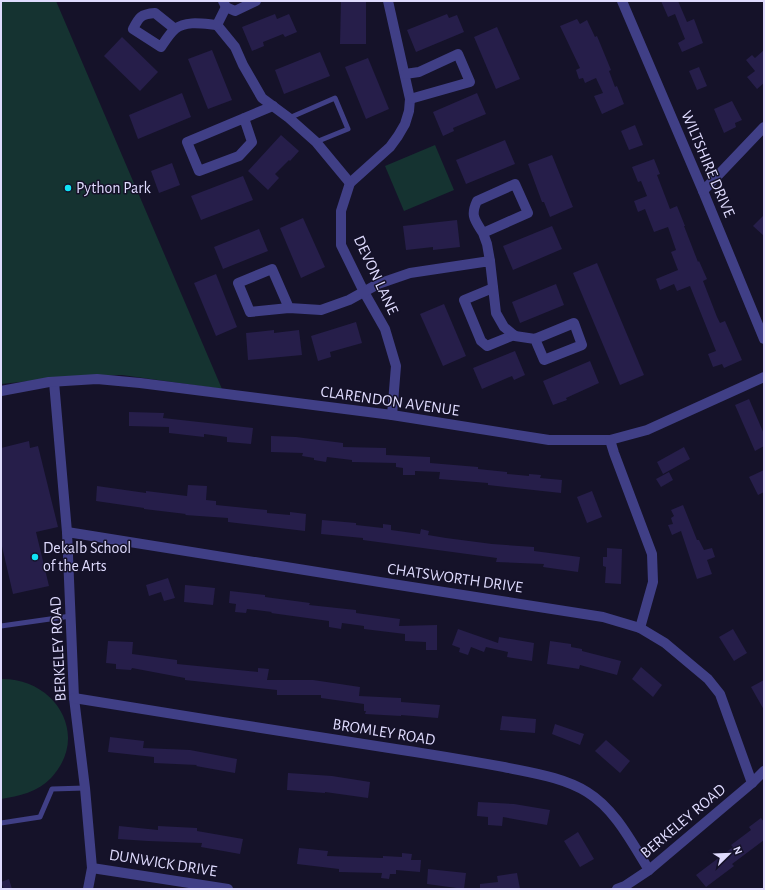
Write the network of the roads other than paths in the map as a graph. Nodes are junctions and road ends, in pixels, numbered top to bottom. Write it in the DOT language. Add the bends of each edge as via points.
graph roads {
  1 [pos="256,1"];
  2 [pos="388,1"];
  3 [pos="622,1"];
  4 [pos="224,4"];
  5 [pos="217,25"];
  6 [pos="175,29"];
  7 [pos="405,74"];
  8 [pos="410,99"];
  9 [pos="273,106"];
  10 [pos="244,118"];
  11 [pos="290,118"];
  12 [pos="764,127"];
  13 [pos="316,142"];
  14 [pos="350,182"];
  15 [pos="703,191"];
  16 [pos="483,233"];
  17 [pos="490,261"];
  18 [pos="493,288"];
  19 [pos="364,292"];
  20 [pos="290,308"];
  21 [pos="514,335"];
  22 [pos="535,339"];
  23 [pos="764,339"];
  24 [pos="764,377"];
  25 [pos="54,382"];
  26 [pos="1,390"];
  27 [pos="392,415"];
  28 [pos="610,440"];
  29 [pos="67,532"];
  30 [pos="71,616"];
  31 [pos="1,626"];
  32 [pos="640,628"];
  33 [pos="74,698"];
  34 [pos="764,771"];
  35 [pos="752,783"];
  36 [pos="85,788"];
  37 [pos="1,823"];
  38 [pos="92,868"];
  39 [pos="649,870"];
  40 [pos="88,889"];
  41 [pos="228,889"];
  42 [pos="617,889"];
  1 -- 4 [label="street" via="235,12"];
  2 -- 7 [label="street"];
  3 -- 15 [label="street, WILTSHIRE DRIVE"];
  4 -- 5 [label="street"];
  5 -- 6 [label="street" via="193,23"];
  5 -- 9 [label="street" via="235,47 262,98"];
  7 -- 8 [label="street"];
  7 -- 8 [label="street" via="420,72 458,54 470,82"];
  8 -- 14 [label="street" via="405,124 398,136 390,147"];
  9 -- 10 [label="street"];
  9 -- 11 [label="street"];
  10 -- 10 [label="street" via="187,142 199,171 239,156 252,142"];
  11 -- 13 [label="street"];
  11 -- 13 [label="lane" via="335,98 348,129"];
  12 -- 15 [label="street"];
  13 -- 14 [label="street"];
  14 -- 19 [label="street, DEVON LANE" via="341,210 341,245"];
  15 -- 23 [label="street, WILTSHIRE DRIVE"];
  16 -- 16 [label="street" via="528,213 515,184 477,201 473,209 474,219"];
  16 -- 17 [label="street"];
  17 -- 18 [label="street"];
  17 -- 19 [label="street" via="410,273 378,284"];
  18 -- 21 [label="street" via="496,313 504,327"];
  18 -- 21 [label="street" via="464,300 481,341 487,346"];
  19 -- 20 [label="street" via="321,310"];
  19 -- 27 [label="street, DEVON LANE" via="385,329 396,366"];
  20 -- 20 [label="street" via="250,312 238,283 272,269"];
  21 -- 22 [label="street"];
  22 -- 22 [label="street" via="544,360 582,345 574,323"];
  24 -- 28 [label="street, CLARENDON AVENUE" via="647,430"];
  25 -- 26 [label="street, CLARENDON AVENUE"];
  25 -- 27 [label="street, CLARENDON AVENUE" via="97,379 140,383"];
  25 -- 29 [label="street, BERKELEY ROAD"];
  27 -- 28 [label="street, CLARENDON AVENUE" via="549,440"];
  28 -- 32 [label="street" via="652,554 653,582"];
  29 -- 30 [label="street, BERKELEY ROAD"];
  29 -- 32 [label="street, CHATSWORTH DRIVE" via="603,616"];
  30 -- 31 [label="lane"];
  30 -- 33 [label="street, BERKELEY ROAD"];
  32 -- 35 [label="street, CHATSWORTH DRIVE" via="665,643 708,679 720,694"];
  33 -- 36 [label="street, BERKELEY ROAD"];
  33 -- 39 [label="street, BROMLEY ROAD" via="452,757 534,773 570,783 588,792 608,809"];
  34 -- 35 [label="street, BERKELEY ROAD"];
  35 -- 39 [label="street, BERKELEY ROAD"];
  36 -- 37 [label="lane" via="52,789 40,817"];
  36 -- 38 [label="street, BERKELEY ROAD"];
  38 -- 40 [label="street, BERKELEY ROAD"];
  38 -- 41 [label="street, DUNWICK DRIVE"];
  39 -- 42 [label="street, BERKELEY ROAD"];
}
